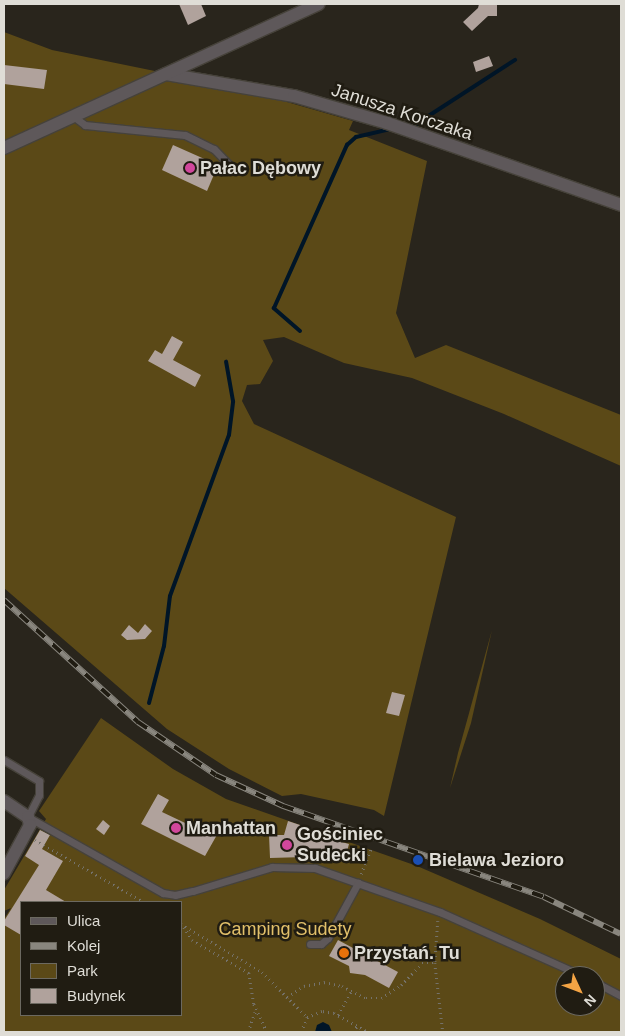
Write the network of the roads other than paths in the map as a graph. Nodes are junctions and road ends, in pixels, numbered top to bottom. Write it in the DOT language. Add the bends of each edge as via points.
graph roads {
  1 [pos="319,4"];
  2 [pos="192,62"];
  3 [pos="166,74"];
  4 [pos="208,81"];
  5 [pos="73,116"];
  6 [pos="4,148"];
  7 [pos="233,169"];
  8 [pos="621,205"];
  9 [pos="4,760"];
  10 [pos="4,801"];
  11 [pos="28,817"];
  12 [pos="4,873"];
  13 [pos="358,883"];
  14 [pos="310,944"];
  15 [pos="561,966"];
  16 [pos="605,987"];
  17 [pos="621,996"];
  1 -- 2 [label="street"];
  2 -- 3 [label="street"];
  2 -- 4 [label="street"];
  3 -- 4 [label="street, Janusza Korczaka"];
  3 -- 5 [label="street"];
  4 -- 8 [label="street, Janusza Korczaka" via="294,96 387,123"];
  5 -- 6 [label="street"];
  5 -- 7 [label="lane" via="85,125 185,134 214,149"];
  9 -- 11 [label="lane" via="39,781 39,794"];
  10 -- 11 [label="street"];
  11 -- 12 [label="street" via="26,835"];
  11 -- 13 [label="lane" via="163,893 193,891 272,867 315,868"];
  13 -- 14 [label="lane" via="328,938 321,944"];
  13 -- 15 [label="lane" via="440,912"];
  16 -- 17 [label="lane"];
}
